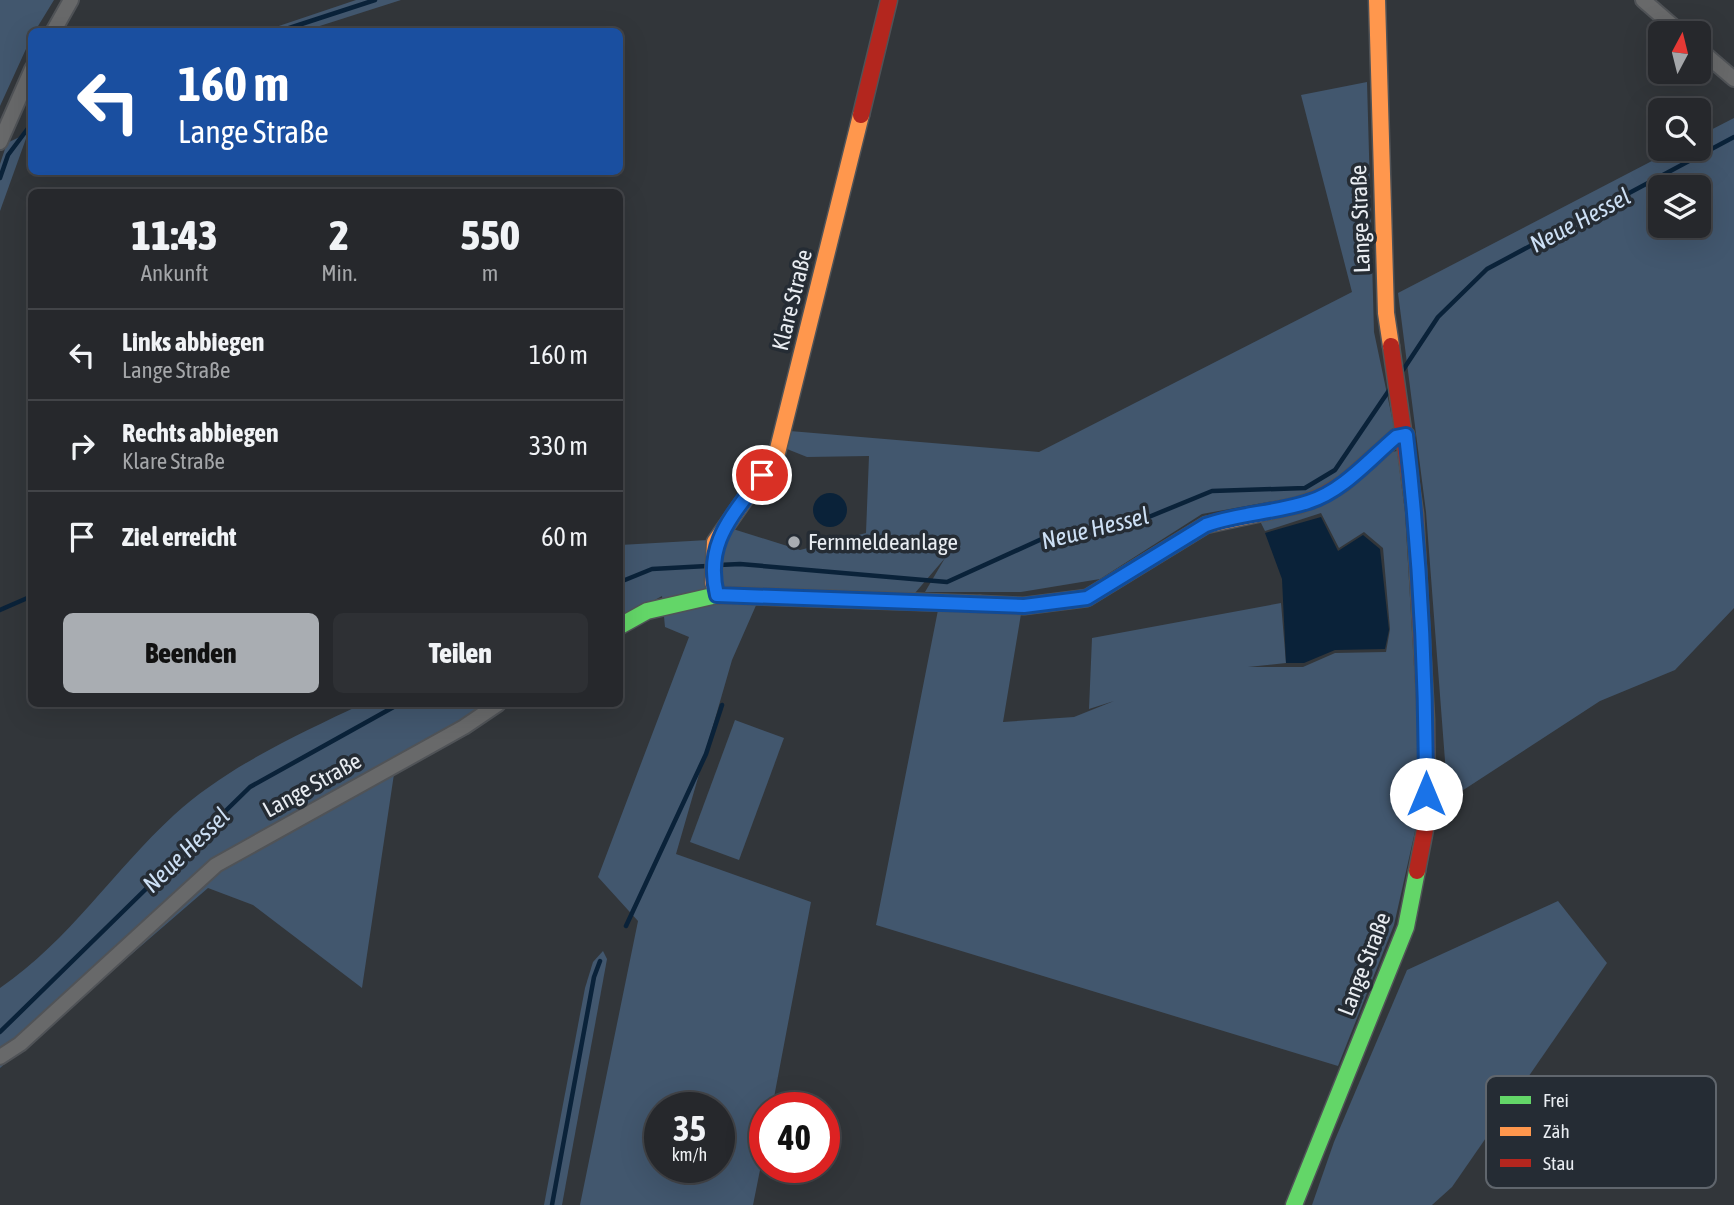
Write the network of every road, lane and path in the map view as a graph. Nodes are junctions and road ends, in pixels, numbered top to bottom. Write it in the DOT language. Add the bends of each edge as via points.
graph roads {
  1 [pos="71,0"];
  2 [pos="889,0"];
  3 [pos="1377,0"];
  4 [pos="1646,1"];
  5 [pos="1668,21"];
  6 [pos="55,28"];
  7 [pos="1712,60"];
  8 [pos="28,78"];
  9 [pos="1734,79"];
  10 [pos="0,142"];
  11 [pos="1406,435"];
  12 [pos="715,589"];
  13 [pos="623,624"];
  14 [pos="494,707"];
  15 [pos="0,1057"];
  16 [pos="1294,1205"];
  1 -- 6 [label="street"];
  2 -- 12 [label="street, Klare Straße" via="777,453 715,542"];
  3 -- 11 [label="street, Lange Straße" via="1386,313"];
  4 -- 5 [label="street"];
  7 -- 9 [label="street"];
  8 -- 10 [label="street"];
  11 -- 12 [label="street" via="1396,437 1331,492 1308,502 1206,525 1087,598 1024,606"];
  11 -- 16 [label="street, Lange Straße" via="1425,693 1427,819 1406,927"];
  12 -- 13 [label="street" via="646,611"];
  14 -- 15 [label="street, Lange Straße" via="216,865 20,1044"];
}
